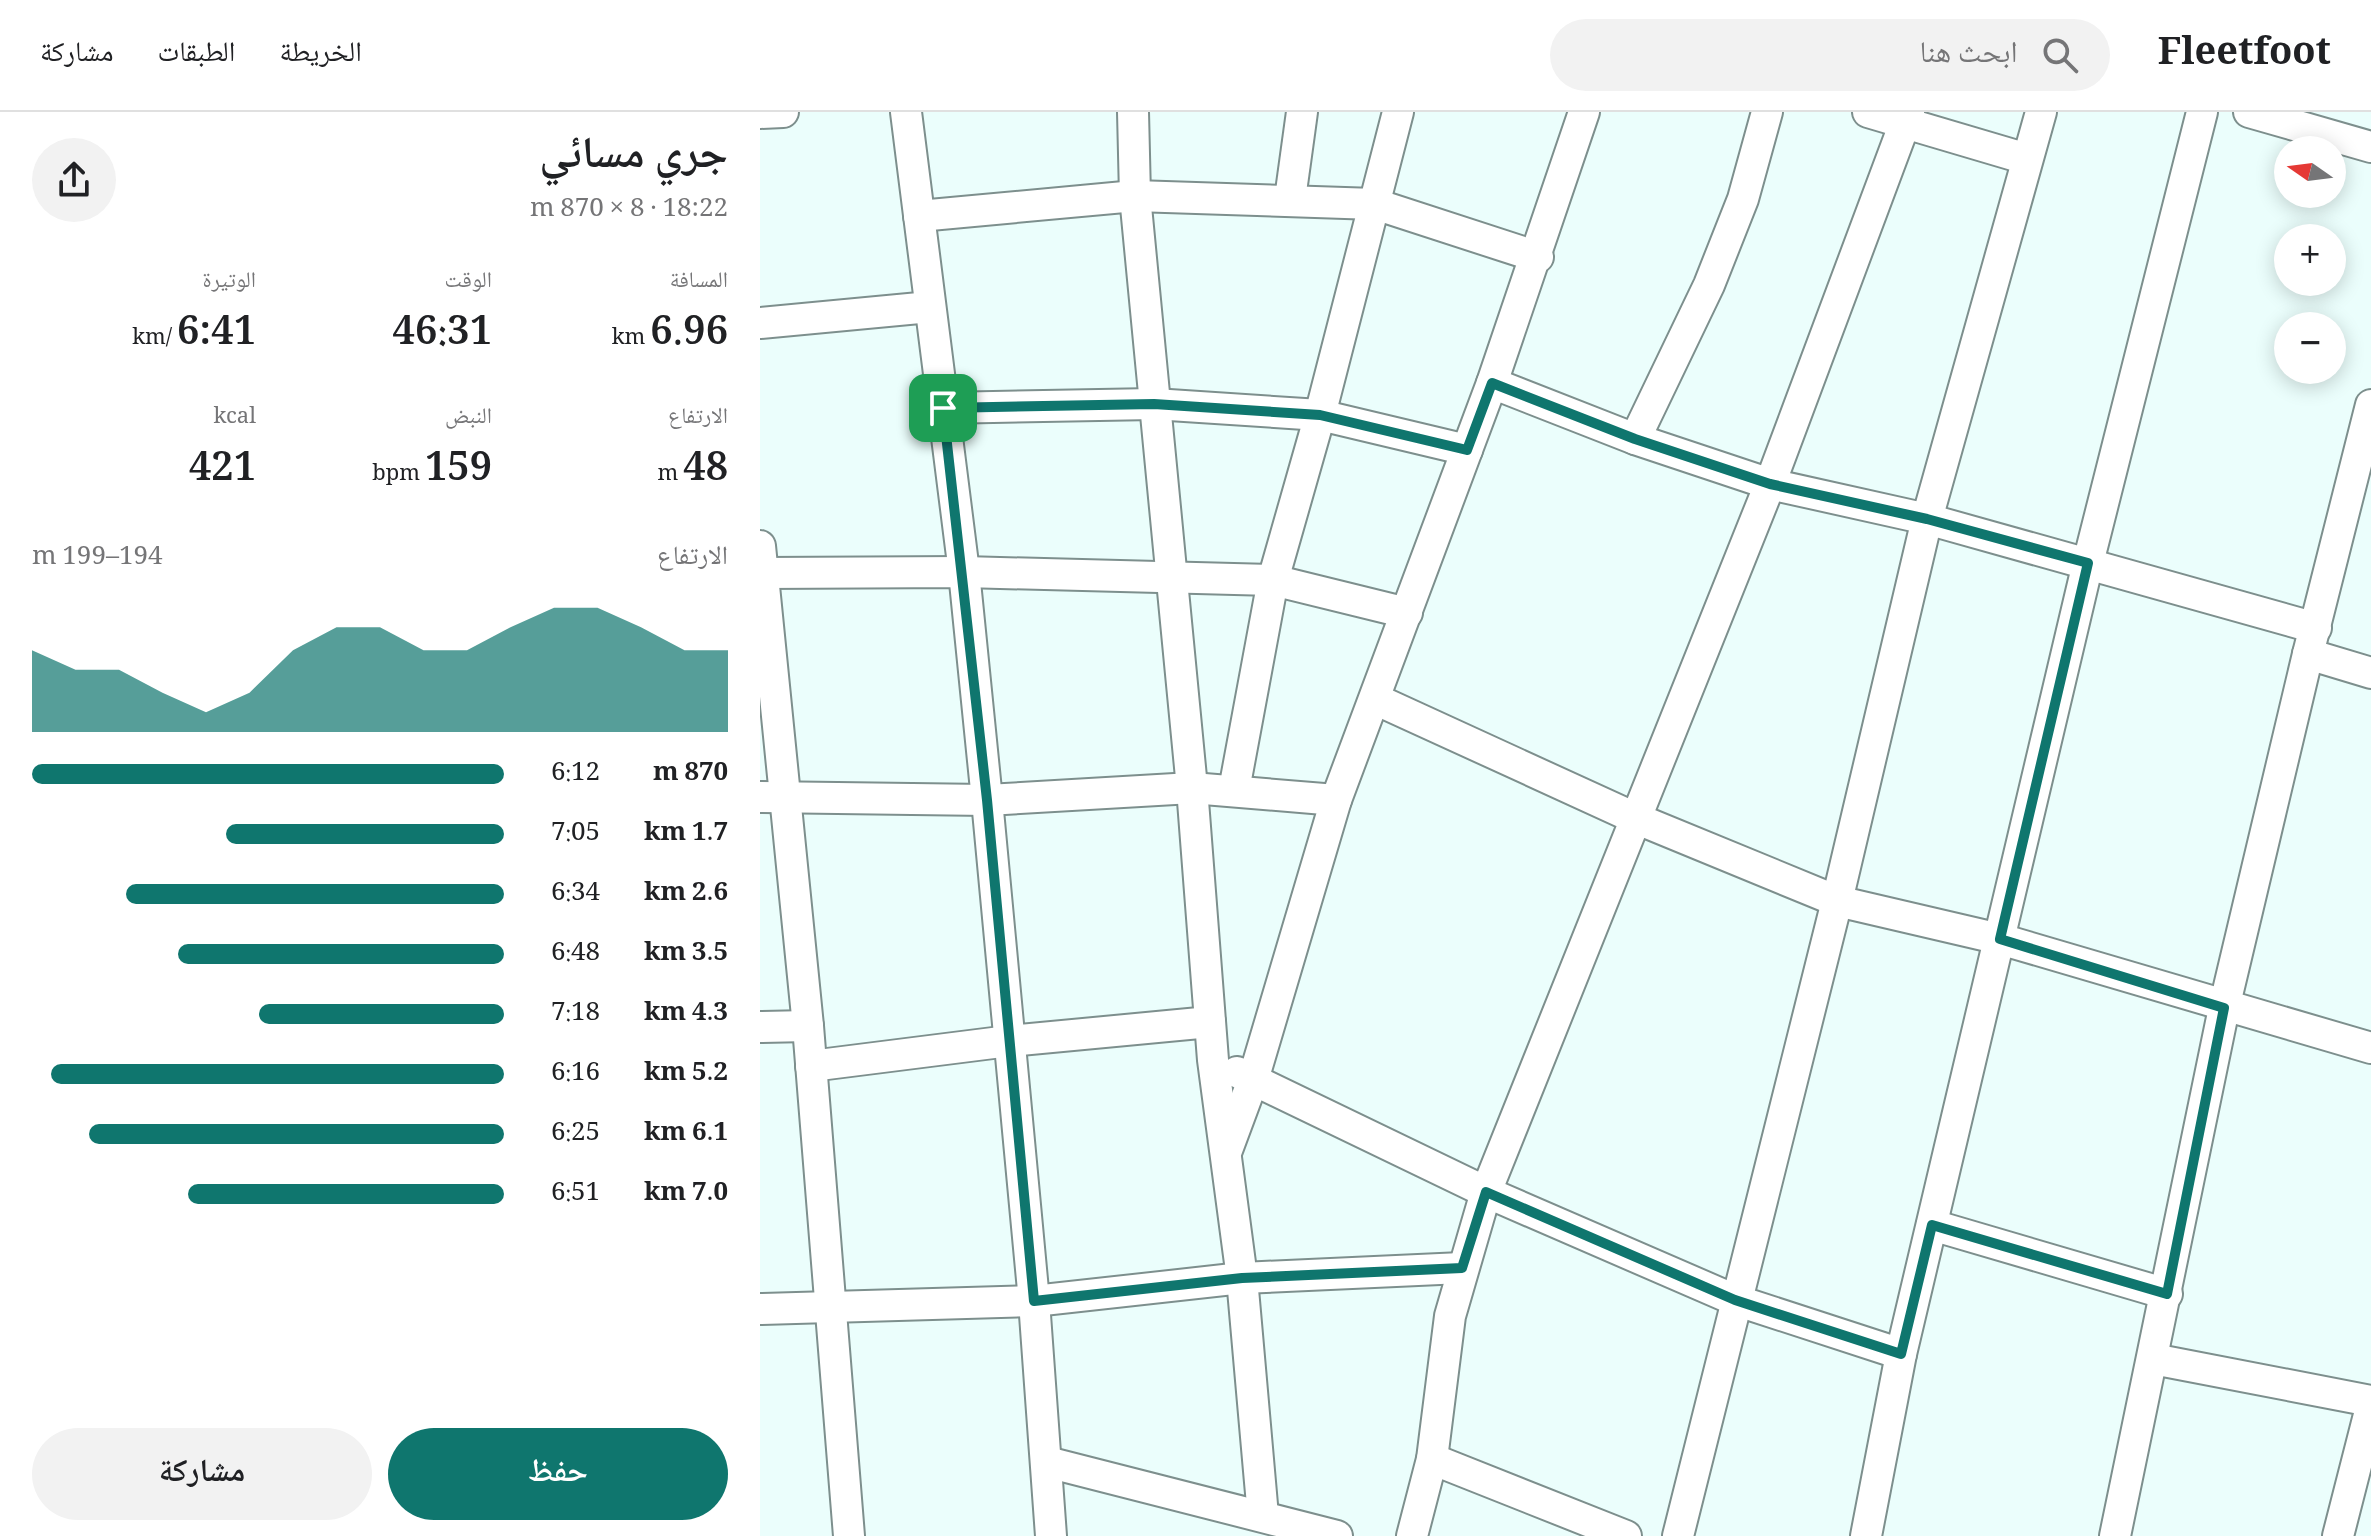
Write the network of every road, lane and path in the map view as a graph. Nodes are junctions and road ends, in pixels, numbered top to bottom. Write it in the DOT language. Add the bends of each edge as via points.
graph roads {
  1 [pos="783,112"];
  2 [pos="906,112"];
  3 [pos="1133,112"];
  4 [pos="1302,112"];
  5 [pos="1398,112"];
  6 [pos="1584,112"];
  7 [pos="1767,112"];
  8 [pos="1868,112"];
  9 [pos="2041,112"];
  10 [pos="2202,112"];
  11 [pos="2249,112"];
  12 [pos="760,113"];
  13 [pos="1907,117"];
  14 [pos="2371,147"];
  15 [pos="2027,159"];
  16 [pos="1135,196"];
  17 [pos="1290,199"];
  18 [pos="1375,204"];
  19 [pos="919,216"];
  20 [pos="1538,257"];
  21 [pos="930,307"];
  22 [pos="760,323"];
  23 [pos="1492,383"];
  24 [pos="1154,404"];
  25 [pos="2371,405"];
  26 [pos="943,408"];
  27 [pos="1320,415"];
  28 [pos="1635,439"];
  29 [pos="1467,450"];
  30 [pos="1770,484"];
  31 [pos="1927,519"];
  32 [pos="2088,563"];
  33 [pos="761,564"];
  34 [pos="964,572"];
  35 [pos="1171,577"];
  36 [pos="1273,580"];
  37 [pos="1407,613"];
  38 [pos="2312,641"];
  39 [pos="2371,673"];
  40 [pos="1375,699"];
  41 [pos="1192,788"];
  42 [pos="1234,790"];
  43 [pos="773,798"];
  44 [pos="987,800"];
  45 [pos="1336,800"];
  46 [pos="1635,818"];
  47 [pos="1837,901"];
  48 [pos="2000,939"];
  49 [pos="2224,1008"];
  50 [pos="1210,1022"];
  51 [pos="808,1026"];
  52 [pos="760,1027"];
  53 [pos="1009,1041"];
  54 [pos="2371,1048"];
  55 [pos="1213,1060"];
  56 [pos="811,1066"];
  57 [pos="1253,1080"];
  58 [pos="1226,1153"];
  59 [pos="1486,1192"];
  60 [pos="1932,1225"];
  61 [pos="1462,1268"];
  62 [pos="1242,1278"];
  63 [pos="2167,1294"];
  64 [pos="1735,1300"];
  65 [pos="1034,1301"];
  66 [pos="831,1308"];
  67 [pos="760,1309"];
  68 [pos="1901,1354"];
  69 [pos="2153,1359"];
  70 [pos="2371,1401"];
  71 [pos="2371,1407"];
  72 [pos="1432,1459"];
  73 [pos="1047,1462"];
  74 [pos="1263,1516"];
  75 [pos="849,1536"];
  76 [pos="1051,1536"];
  77 [pos="1337,1536"];
  78 [pos="1412,1536"];
  79 [pos="1626,1536"];
  80 [pos="1678,1536"];
  81 [pos="1866,1536"];
  82 [pos="2115,1536"];
  83 [pos="2338,1536"];
  1 -- 12 [label="street"];
  2 -- 19 [label="street"];
  3 -- 16 [label="street"];
  4 -- 17 [label="street"];
  5 -- 18 [label="street"];
  6 -- 20 [label="street"];
  7 -- 28 [label="street" via="1743,199 1709,285"];
  8 -- 13 [label="street"];
  9 -- 15 [label="street"];
  10 -- 32 [label="street"];
  11 -- 14 [label="street"];
  13 -- 15 [label="street"];
  13 -- 30 [label="street"];
  15 -- 31 [label="street"];
  16 -- 17 [label="street"];
  16 -- 19 [label="street"];
  16 -- 24 [label="street"];
  17 -- 18 [label="street"];
  18 -- 20 [label="street"];
  18 -- 27 [label="street"];
  19 -- 21 [label="street"];
  20 -- 23 [label="street"];
  21 -- 22 [label="street"];
  21 -- 26 [label="street"];
  23 -- 28 [label="street"];
  23 -- 29 [label="street"];
  24 -- 26 [label="street"];
  24 -- 27 [label="street"];
  24 -- 35 [label="street"];
  25 -- 38 [label="street"];
  26 -- 34 [label="street"];
  27 -- 29 [label="street"];
  27 -- 36 [label="street"];
  28 -- 30 [label="street"];
  29 -- 37 [label="street"];
  30 -- 31 [label="street"];
  30 -- 46 [label="street"];
  31 -- 32 [label="street"];
  31 -- 47 [label="street"];
  32 -- 38 [label="street"];
  32 -- 48 [label="street"];
  33 -- 34 [label="street"];
  33 -- 43 [label="street"];
  34 -- 35 [label="street"];
  34 -- 44 [label="street"];
  35 -- 36 [label="street"];
  35 -- 41 [label="street"];
  36 -- 37 [label="street"];
  36 -- 42 [label="street"];
  37 -- 40 [label="street"];
  38 -- 39 [label="street"];
  38 -- 49 [label="street"];
  40 -- 45 [label="street"];
  40 -- 46 [label="street"];
  41 -- 42 [label="street"];
  41 -- 44 [label="street"];
  41 -- 50 [label="street"];
  42 -- 45 [label="street"];
  43 -- 44 [label="street"];
  43 -- 51 [label="street"];
  44 -- 53 [label="street"];
  45 -- 57 [label="street"];
  46 -- 47 [label="street"];
  46 -- 59 [label="street"];
  47 -- 48 [label="street"];
  47 -- 64 [label="street"];
  48 -- 49 [label="street"];
  48 -- 60 [label="street"];
  49 -- 54 [label="street"];
  49 -- 63 [label="street"];
  50 -- 53 [label="street"];
  50 -- 55 [label="street"];
  51 -- 52 [label="street"];
  51 -- 56 [label="street"];
  53 -- 56 [label="street"];
  53 -- 65 [label="street"];
  55 -- 57 [label="street"];
  55 -- 58 [label="street"];
  56 -- 66 [label="street"];
  57 -- 58 [label="street"];
  57 -- 59 [label="street"];
  58 -- 62 [label="street"];
  59 -- 61 [label="street"];
  59 -- 64 [label="street"];
  60 -- 63 [label="street"];
  60 -- 68 [label="street"];
  61 -- 62 [label="street"];
  61 -- 72 [label="street" via="1450,1316"];
  62 -- 65 [label="street"];
  62 -- 74 [label="street"];
  63 -- 69 [label="street"];
  64 -- 68 [label="street"];
  64 -- 80 [label="street"];
  65 -- 66 [label="street"];
  65 -- 73 [label="street"];
  66 -- 67 [label="street"];
  66 -- 75 [label="street"];
  68 -- 81 [label="street"];
  69 -- 70 [label="street"];
  69 -- 82 [label="street"];
  71 -- 83 [label="street"];
  72 -- 78 [label="street"];
  72 -- 79 [label="street"];
  73 -- 74 [label="street"];
  73 -- 76 [label="street"];
  74 -- 77 [label="street"];
}
